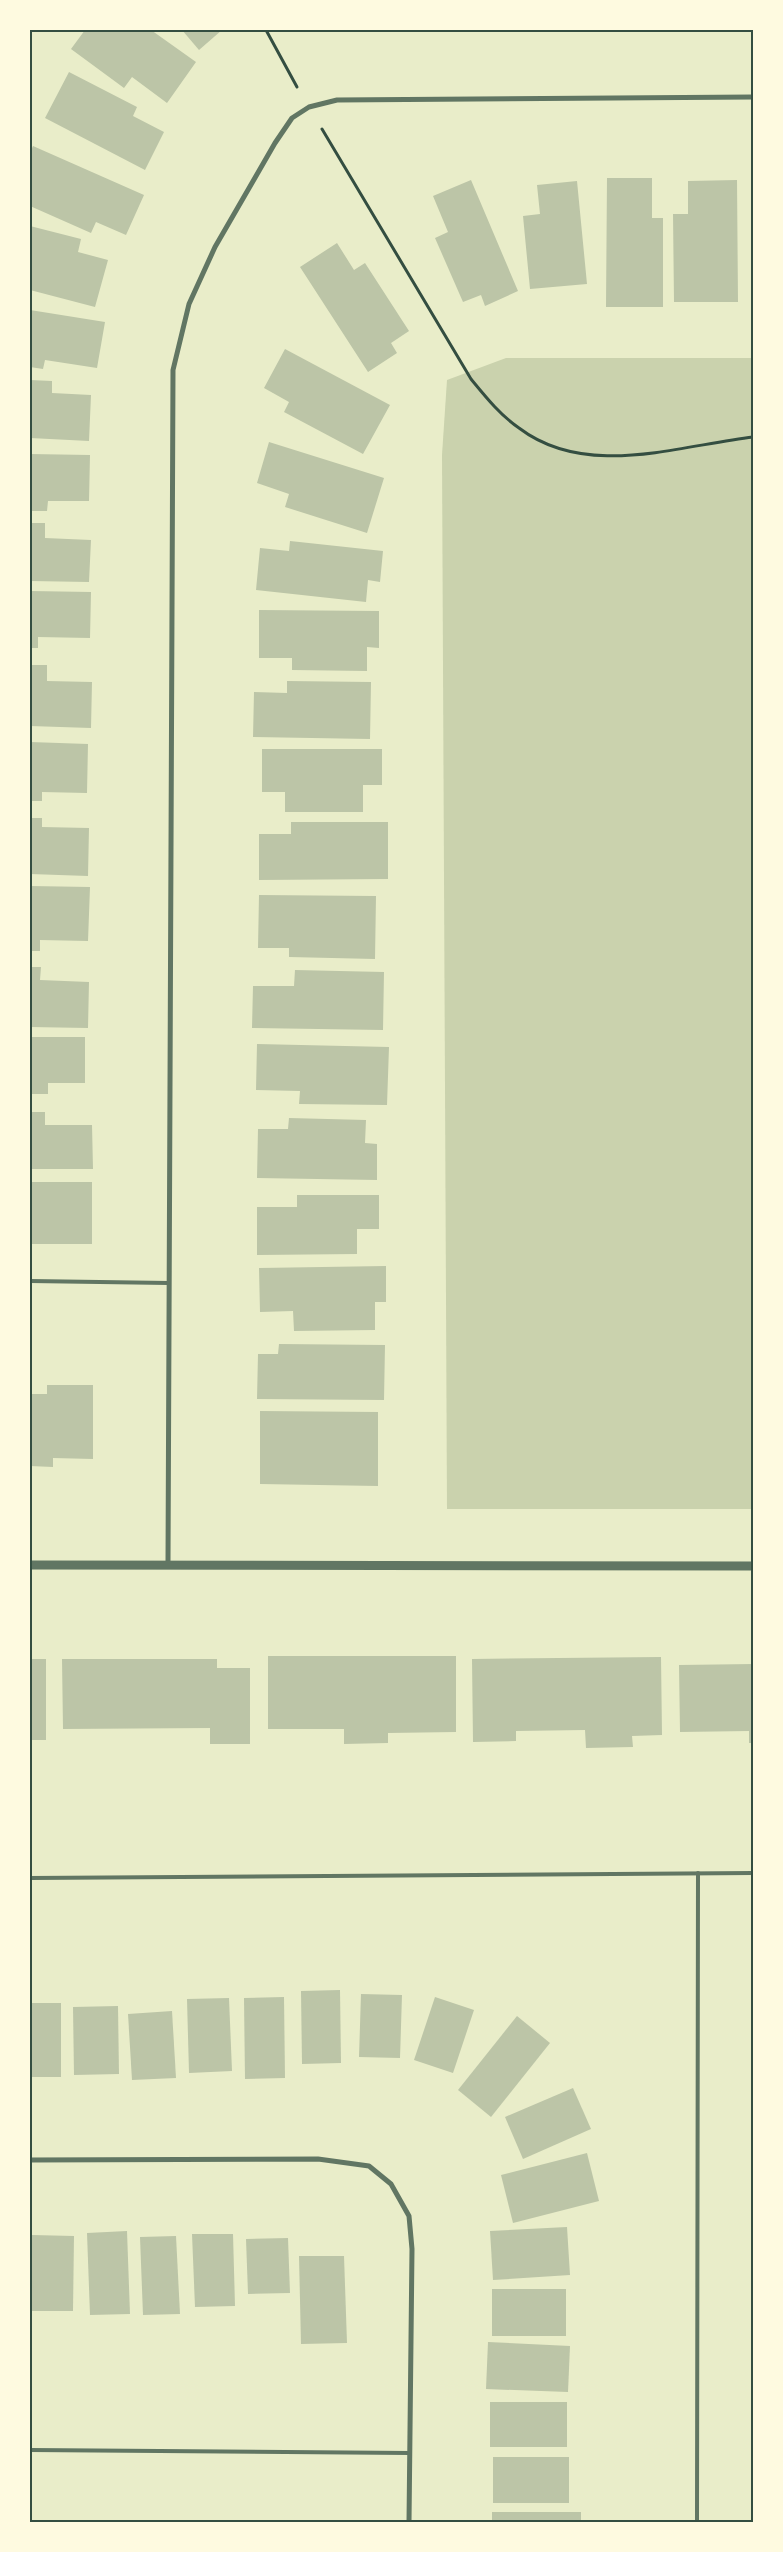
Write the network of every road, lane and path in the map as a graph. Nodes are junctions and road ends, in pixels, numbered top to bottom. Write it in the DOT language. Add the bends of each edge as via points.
graph roads {
  1 [pos="266,30"];
  2 [pos="753,97"];
  3 [pos="309,107"];
  4 [pos="753,437"];
  5 [pos="30,1281"];
  6 [pos="169,1283"];
  7 [pos="30,1564"];
  8 [pos="168,1564"];
  9 [pos="753,1566"];
  10 [pos="698,1873"];
  11 [pos="753,1873"];
  12 [pos="30,1878"];
  13 [pos="30,2160"];
  14 [pos="30,2450"];
  15 [pos="410,2452"];
  16 [pos="409,2522"];
  17 [pos="697,2522"];
  1 -- 3 [label="path"];
  2 -- 3 [label="street" via="337,100"];
  3 -- 4 [label="path" via="471,379 518,428 544,444 574,453 612,457"];
  3 -- 6 [label="street" via="292,118 215,247 189,304 173,370"];
  5 -- 6 [label="lane"];
  6 -- 8 [label="street"];
  7 -- 8 [label="street"];
  8 -- 9 [label="street"];
  10 -- 11 [label="lane"];
  10 -- 12 [label="lane"];
  10 -- 17 [label="lane"];
  13 -- 15 [label="street" via="318,2159 369,2166 391,2184 409,2216 412,2249"];
  14 -- 15 [label="lane"];
  15 -- 16 [label="street"];
}
